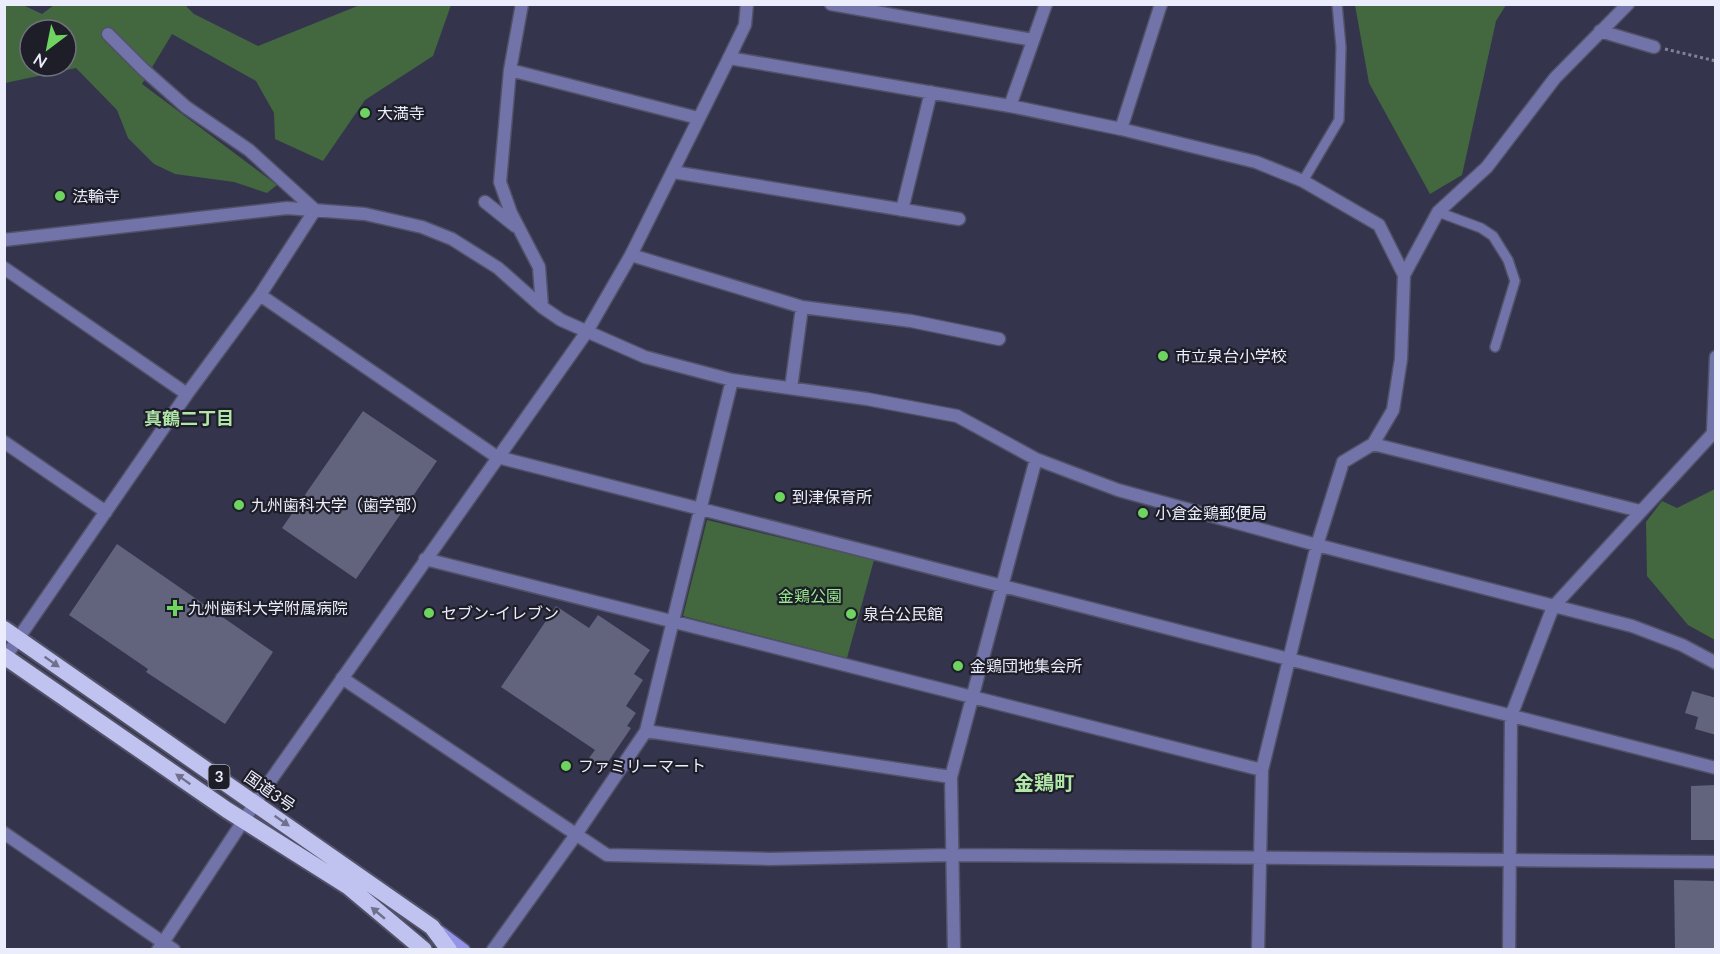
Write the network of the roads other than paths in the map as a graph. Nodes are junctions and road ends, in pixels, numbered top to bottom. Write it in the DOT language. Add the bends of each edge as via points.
graph roads {
  1 [pos="522,4"];
  2 [pos="747,4"];
  3 [pos="831,4"];
  4 [pos="1046,4"];
  5 [pos="1161,4"];
  6 [pos="1337,4"];
  7 [pos="1628,4"];
  8 [pos="1600,31"];
  9 [pos="108,34"];
  10 [pos="1033,40"];
  11 [pos="1654,47"];
  12 [pos="729,57"];
  13 [pos="510,70"];
  14 [pos="931,92"];
  15 [pos="1011,106"];
  16 [pos="698,118"];
  17 [pos="1121,129"];
  18 [pos="673,172"];
  19 [pos="1303,181"];
  20 [pos="485,202"];
  21 [pos="315,210"];
  22 [pos="902,210"];
  23 [pos="1438,212"];
  24 [pos="959,219"];
  25 [pos="519,230"];
  26 [pos="4,240"];
  27 [pos="631,255"];
  28 [pos="4,268"];
  29 [pos="1404,275"];
  30 [pos="260,295"];
  31 [pos="542,307"];
  32 [pos="802,307"];
  33 [pos="586,333"];
  34 [pos="999,339"];
  35 [pos="1495,347"];
  36 [pos="1716,357"];
  37 [pos="732,380"];
  38 [pos="791,388"];
  39 [pos="187,394"];
  40 [pos="1714,430"];
  41 [pos="4,442"];
  42 [pos="1373,444"];
  43 [pos="497,457"];
  44 [pos="1036,459"];
  45 [pos="700,510"];
  46 [pos="1640,511"];
  47 [pos="106,512"];
  48 [pos="1317,545"];
  49 [pos="425,559"];
  50 [pos="1001,586"];
  51 [pos="1553,607"];
  52 [pos="674,622"];
  53 [pos="4,629"];
  54 [pos="20,640"];
  55 [pos="5,657"];
  56 [pos="1289,659"];
  57 [pos="1716,663"];
  58 [pos="342,678"];
  59 [pos="973,699"];
  60 [pos="1511,716"];
  61 [pos="646,731"];
  62 [pos="1716,768"];
  63 [pos="1262,770"];
  64 [pos="951,777"];
  65 [pos="257,803"];
  66 [pos="244,820"];
  67 [pos="4,833"];
  68 [pos="575,836"];
  69 [pos="952,855"];
  70 [pos="1260,856"];
  71 [pos="1511,860"];
  72 [pos="1716,862"];
  73 [pos="432,927"];
  74 [pos="165,947"];
  75 [pos="424,950"];
  76 [pos="449,950"];
  77 [pos="465,950"];
  78 [pos="493,950"];
  79 [pos="954,950"];
  80 [pos="1258,950"];
  81 [pos="1509,950"];
  1 -- 13 [label="street"];
  2 -- 12 [label="street" via="745,25"];
  3 -- 10 [label="street"];
  4 -- 10 [label="street"];
  5 -- 17 [label="street"];
  6 -- 19 [label="lane" via="1341,48 1339,120"];
  7 -- 8 [label="street"];
  8 -- 11 [label="street"];
  8 -- 23 [label="street" via="1555,78 1487,167"];
  9 -- 21 [label="street" via="186,107 249,150"];
  10 -- 15 [label="street"];
  12 -- 14 [label="street"];
  12 -- 16 [label="street"];
  13 -- 16 [label="street"];
  13 -- 25 [label="street" via="500,182"];
  14 -- 15 [label="street"];
  14 -- 22 [label="street"];
  15 -- 17 [label="street"];
  16 -- 18 [label="street"];
  17 -- 19 [label="street" via="1256,162"];
  18 -- 22 [label="street"];
  18 -- 27 [label="street"];
  19 -- 29 [label="street" via="1379,225"];
  20 -- 25 [label="street"];
  21 -- 26 [label="street" via="287,208"];
  21 -- 30 [label="street"];
  21 -- 31 [label="street" via="365,214 422,227 498,268"];
  22 -- 24 [label="street"];
  23 -- 29 [label="street"];
  23 -- 35 [label="lane" via="1493,236 1508,260 1515,280"];
  25 -- 31 [label="street" via="539,267"];
  27 -- 32 [label="street"];
  27 -- 33 [label="street"];
  28 -- 39 [label="street"];
  29 -- 42 [label="street" via="1401,359 1393,410"];
  30 -- 39 [label="street"];
  30 -- 43 [label="street"];
  31 -- 33 [label="street"];
  32 -- 34 [label="street" via="911,321"];
  32 -- 38 [label="street"];
  33 -- 37 [label="street" via="645,357"];
  33 -- 43 [label="street"];
  36 -- 40 [label="street"];
  37 -- 38 [label="street"];
  37 -- 45 [label="street"];
  38 -- 44 [label="street" via="957,416"];
  39 -- 47 [label="street"];
  40 -- 46 [label="street"];
  41 -- 47 [label="street"];
  42 -- 46 [label="street"];
  42 -- 48 [label="street" via="1343,462"];
  43 -- 45 [label="street"];
  43 -- 49 [label="street"];
  44 -- 48 [label="street" via="1118,490"];
  44 -- 50 [label="street"];
  45 -- 50 [label="street"];
  45 -- 52 [label="street"];
  46 -- 51 [label="street"];
  47 -- 54 [label="street"];
  48 -- 51 [label="street"];
  48 -- 56 [label="street"];
  49 -- 52 [label="street"];
  49 -- 58 [label="street"];
  50 -- 56 [label="street"];
  50 -- 59 [label="street"];
  51 -- 57 [label="street" via="1658,634"];
  51 -- 60 [label="street"];
  52 -- 59 [label="street"];
  52 -- 61 [label="street"];
  53 -- 54 [label="highway, 国道3号 / 3"];
  54 -- 55 [label="street"];
  54 -- 65 [label="highway, 国道3号 / 3, one-way"];
  66 -- 55 [label="highway, 3, one-way"];
  56 -- 60 [label="street"];
  56 -- 63 [label="street"];
  58 -- 65 [label="street"];
  58 -- 68 [label="street"];
  59 -- 63 [label="street"];
  59 -- 64 [label="street"];
  60 -- 62 [label="street"];
  60 -- 71 [label="street"];
  61 -- 64 [label="street"];
  61 -- 68 [label="street"];
  63 -- 70 [label="street"];
  64 -- 69 [label="street"];
  65 -- 66 [label="street"];
  65 -- 73 [label="highway, 国道3号 / 3, one-way"];
  66 -- 74 [label="street"];
  75 -- 66 [label="highway, 3, one-way" via="348,887"];
  67 -- 74 [label="street"];
  68 -- 69 [label="street" via="607,855 770,859"];
  68 -- 78 [label="street"];
  69 -- 70 [label="street"];
  69 -- 79 [label="street"];
  70 -- 71 [label="street"];
  70 -- 80 [label="street"];
  71 -- 72 [label="street"];
  71 -- 81 [label="street"];
  73 -- 76 [label="highway, 国道3号 / 3"];
  73 -- 77 [label="main road"];
}
